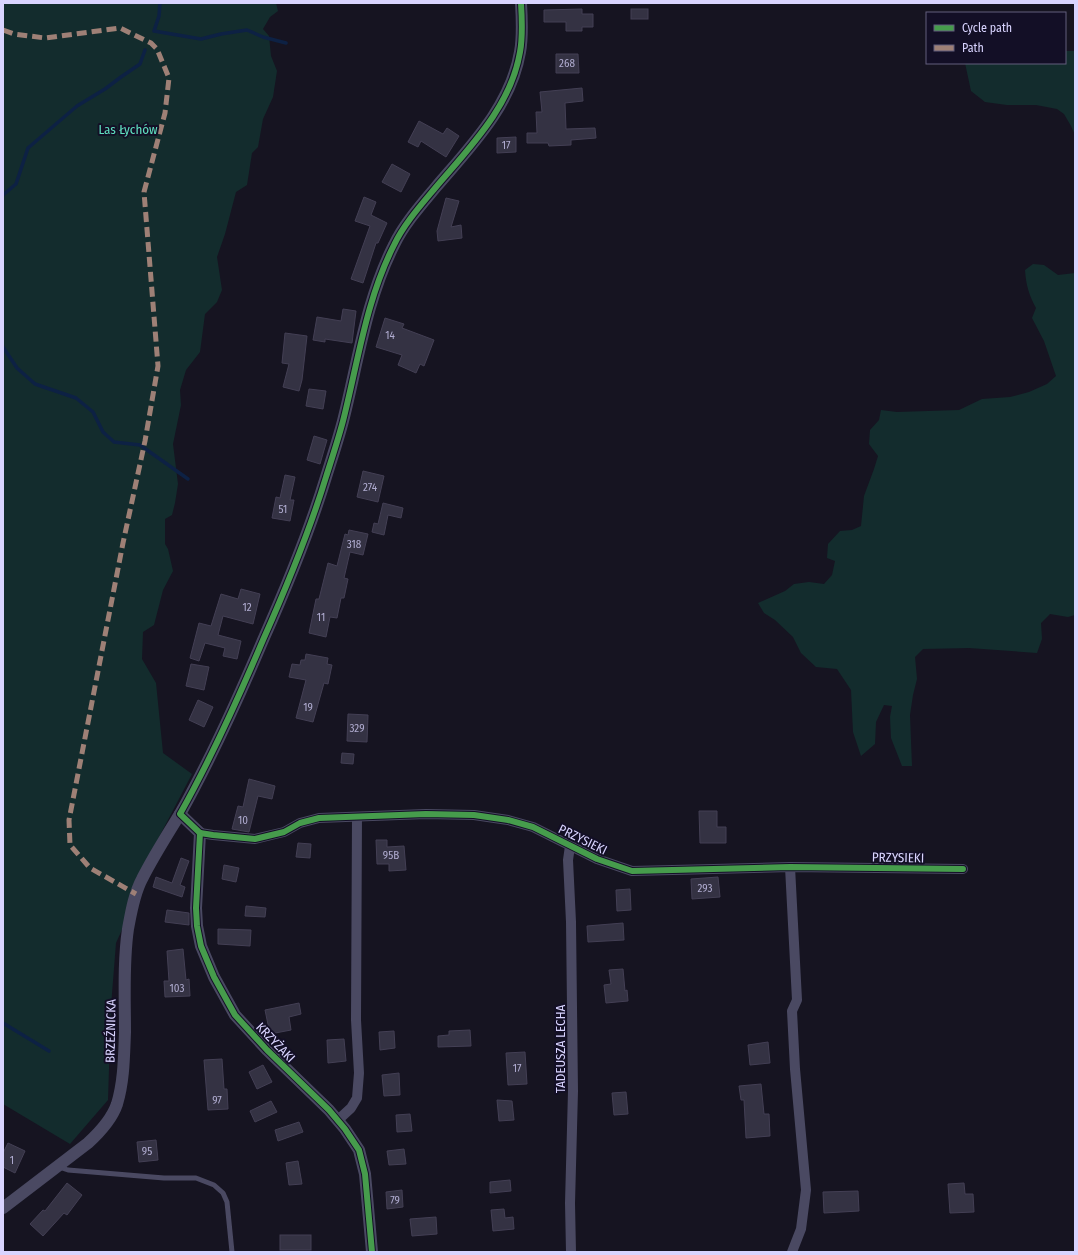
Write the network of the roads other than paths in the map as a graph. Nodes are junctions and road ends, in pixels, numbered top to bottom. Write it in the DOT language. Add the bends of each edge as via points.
graph roads {
  1 [pos="521,3"];
  2 [pos="180,814"];
  3 [pos="357,817"];
  4 [pos="200,833"];
  5 [pos="570,846"];
  6 [pos="790,867"];
  7 [pos="963,869"];
  8 [pos="338,1120"];
  9 [pos="58,1166"];
  10 [pos="4,1206"];
  11 [pos="232,1252"];
  12 [pos="372,1252"];
  13 [pos="571,1252"];
  14 [pos="792,1252"];
  1 -- 2 [label="street, BRZEŹNICKA" via="520,52 513,78 499,108 481,134 413,216 395,242 383,266 366,322 343,421 310,527 240,695"];
  2 -- 4 [label="street"];
  2 -- 9 [label="street, BRZEŹNICKA" via="141,880 128,928 123,1072 116,1105 99,1132"];
  3 -- 4 [label="street, PRZYSIEKI" via="319,818 300,823 284,832 255,839"];
  3 -- 5 [label="street, PRZYSIEKI" via="474,815 533,827"];
  3 -- 8 [label="street" via="356,1020 359,1073 357,1098"];
  4 -- 8 [label="street, KRZYŻAKI" via="197,926 201,946 214,976 235,1015"];
  5 -- 6 [label="street, PRZYSIEKI" via="632,871"];
  5 -- 13 [label="street, TADEUSZA LECHA" via="568,860 572,922 574,1091"];
  6 -- 7 [label="street, PRZYSIEKI"];
  6 -- 14 [label="street" via="797,1000 792,1011 806,1190 801,1229"];
  8 -- 12 [label="street, KRZYŻAKI" via="359,1150 366,1174"];
  9 -- 10 [label="street, BRZEŹNICKA"];
  9 -- 11 [label="lane" via="68,1170 196,1178 214,1185 223,1193 227,1202"];
}
